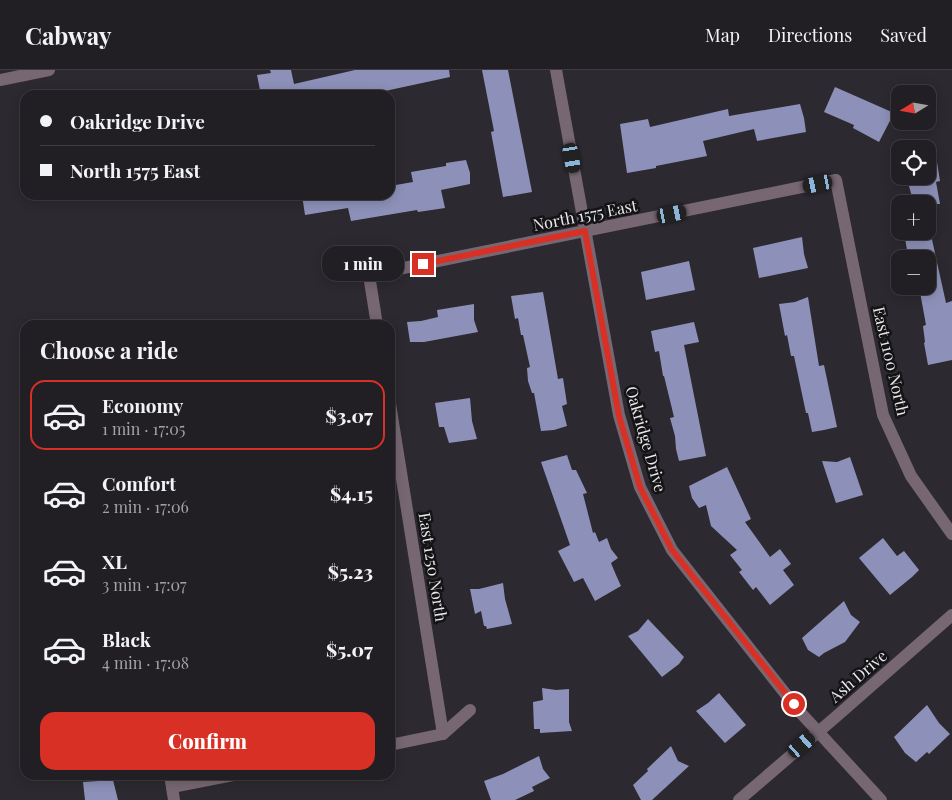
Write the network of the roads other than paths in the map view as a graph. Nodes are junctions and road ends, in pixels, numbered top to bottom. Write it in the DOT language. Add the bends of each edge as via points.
graph roads {
  1 [pos="49,70"];
  2 [pos="556,70"];
  3 [pos="0,80"];
  4 [pos="836,180"];
  5 [pos="585,231"];
  6 [pos="376,320"];
  7 [pos="395,435"];
  8 [pos="952,534"];
  9 [pos="952,615"];
  10 [pos="470,710"];
  11 [pos="819,731"];
  12 [pos="443,734"];
  13 [pos="395,744"];
  14 [pos="171,781"];
  15 [pos="174,800"];
  16 [pos="739,800"];
  17 [pos="880,800"];
  1 -- 3 [label="street"];
  2 -- 5 [label="street, Oakridge Drive"];
  4 -- 5 [label="street, North 1575 East"];
  4 -- 8 [label="street, East 1100 North" via="883,415 911,476"];
  5 -- 6 [label="street, North 1575 East" via="369,275"];
  5 -- 11 [label="street, Oakridge Drive" via="619,416 640,487 672,550"];
  7 -- 12 [label="street, East 1250 North"];
  9 -- 11 [label="street, Ash Drive"];
  10 -- 12 [label="street"];
  11 -- 16 [label="street, Ash Drive"];
  11 -- 17 [label="street, Oakridge Drive"];
  12 -- 13 [label="street"];
  14 -- 15 [label="street"];
}
